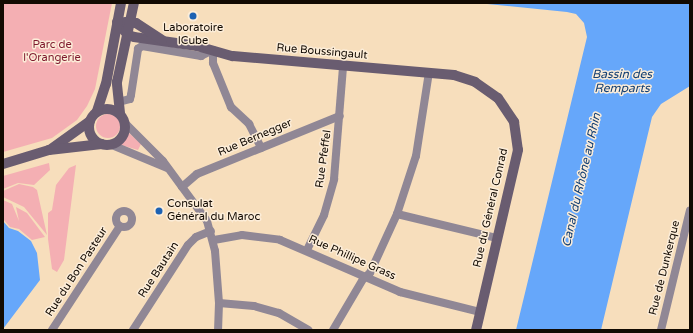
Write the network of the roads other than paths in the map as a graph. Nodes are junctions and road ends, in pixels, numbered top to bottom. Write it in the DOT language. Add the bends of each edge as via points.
graph roads {
  1 [pos="121,3"];
  2 [pos="135,3"];
  3 [pos="130,21"];
  4 [pos="117,22"];
  5 [pos="148,30"];
  6 [pos="128,35"];
  7 [pos="162,40"];
  8 [pos="213,50"];
  9 [pos="343,66"];
  10 [pos="429,72"];
  11 [pos="118,102"];
  12 [pos="98,112"];
  13 [pos="120,113"];
  14 [pos="340,116"];
  15 [pos="90,121"];
  16 [pos="126,124"];
  17 [pos="107,145"];
  18 [pos="261,148"];
  19 [pos="49,150"];
  20 [pos="3,164"];
  21 [pos="167,168"];
  22 [pos="182,187"];
  23 [pos="690,210"];
  24 [pos="397,214"];
  25 [pos="120,226"];
  26 [pos="211,231"];
  27 [pos="497,238"];
  28 [pos="214,240"];
  29 [pos="307,250"];
  30 [pos="366,277"];
  31 [pos="220,303"];
  32 [pos="480,312"];
  33 [pos="52,330"];
  34 [pos="133,330"];
  35 [pos="218,330"];
  36 [pos="308,330"];
  37 [pos="333,330"];
  38 [pos="476,330"];
  39 [pos="661,330"];
  1 -- 4 [label="main road"];
  2 -- 3 [label="main road"];
  2 -- 5 [label="main road"];
  3 -- 4 [label="main road"];
  3 -- 5 [label="main road, Rue Boussingault"];
  3 -- 6 [label="main road"];
  4 -- 6 [label="main road"];
  4 -- 12 [label="main road" via="106,84"];
  5 -- 7 [label="main road, Rue Boussingault"];
  6 -- 7 [label="main road, Rue Boussingault"];
  6 -- 11 [label="main road" via="117,82"];
  7 -- 8 [label="main road, Rue Boussingault"];
  8 -- 9 [label="main road, Rue Boussingault" via="245,57"];
  8 -- 11 [label="street, Rue Boussingault" via="200,56 142,46 138,50 130,99"];
  8 -- 18 [label="street" via="213,63 231,107 249,124"];
  9 -- 10 [label="main road, Rue Boussingault"];
  9 -- 14 [label="street, Rue Pfeffel"];
  10 -- 24 [label="street" via="416,156"];
  10 -- 27 [label="main road, Rue du Général Conrad" via="458,76 484,87 504,104 514,122 518,150"];
  11 -- 13 [label="main road"];
  12 -- 13 [label="main road" via="105,109"];
  12 -- 15 [label="main road"];
  13 -- 16 [label="main road"];
  14 -- 18 [label="street, Rue Bernegger"];
  14 -- 29 [label="street, Rue Pfeffel" via="334,179 324,215"];
  15 -- 17 [label="main road" via="89,129 93,139"];
  15 -- 19 [label="main road"];
  16 -- 17 [label="main road" via="119,141"];
  16 -- 21 [label="street" via="164,161"];
  17 -- 19 [label="main road"];
  17 -- 21 [label="street"];
  18 -- 22 [label="street, Rue Bernegger" via="197,174"];
  19 -- 20 [label="main road"];
  21 -- 22 [label="street"];
  22 -- 26 [label="street" via="207,220"];
  23 -- 39 [label="street, Rue de Dunkerque"];
  24 -- 27 [label="street"];
  24 -- 30 [label="street"];
  25 -- 33 [label="street, Rue du Bon Pasteur"];
  26 -- 28 [label="street"];
  26 -- 34 [label="street, Rue Bautain" via="196,237 188,245"];
  27 -- 32 [label="main road, Rue du Général Conrad"];
  28 -- 29 [label="street, Rue Phillipe Grass" via="242,235 261,236"];
  28 -- 31 [label="street"];
  29 -- 30 [label="street, Rue Phillipe Grass"];
  30 -- 32 [label="street, Rue Phillipe Grass" via="404,293"];
  30 -- 37 [label="street"];
  31 -- 35 [label="street"];
  31 -- 36 [label="street" via="254,306 273,311"];
  32 -- 38 [label="main road, Rue du Général Conrad"];
}
